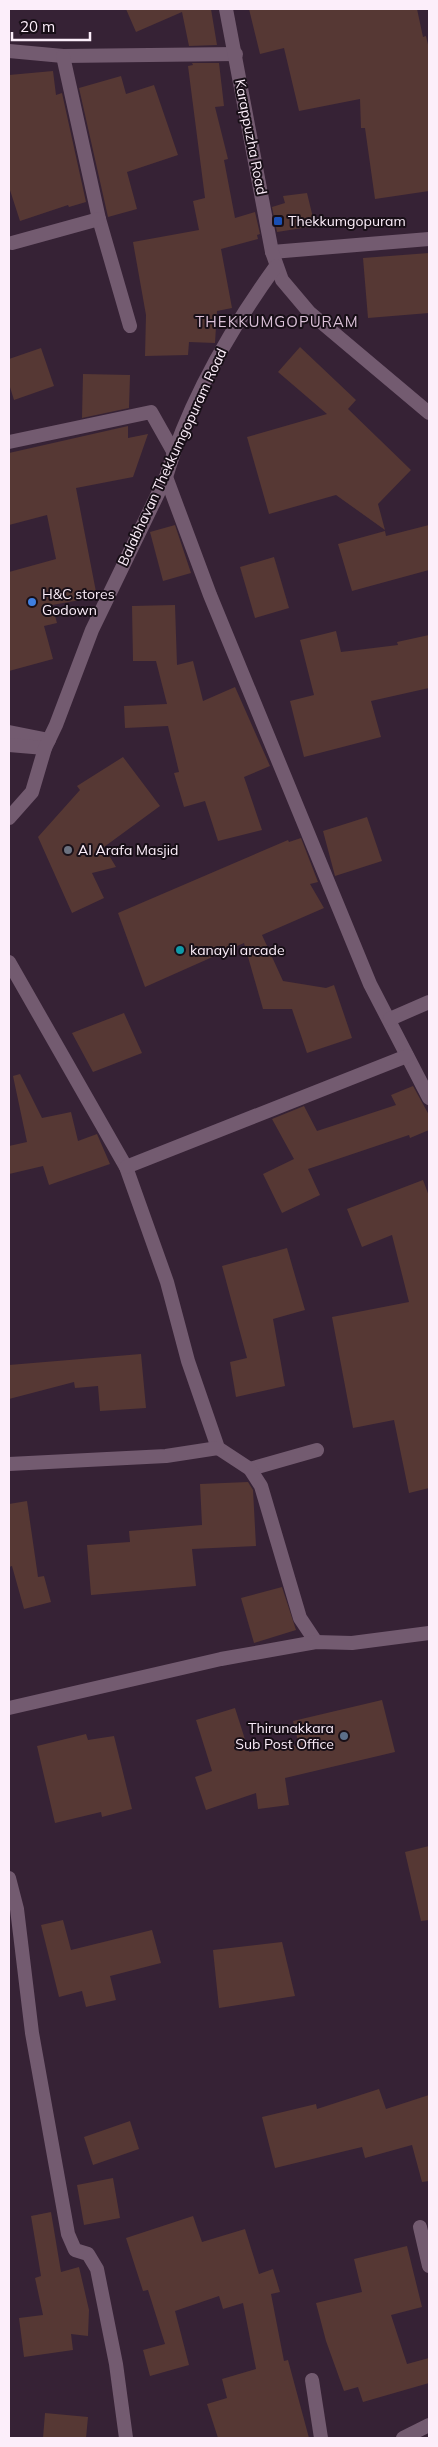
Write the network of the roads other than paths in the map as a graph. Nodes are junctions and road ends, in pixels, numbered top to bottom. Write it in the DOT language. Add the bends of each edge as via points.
graph roads {
  1 [pos="226,9"];
  2 [pos="9,51"];
  3 [pos="236,54"];
  4 [pos="63,56"];
  5 [pos="99,219"];
  6 [pos="429,239"];
  7 [pos="12,243"];
  8 [pos="274,259"];
  9 [pos="130,326"];
  10 [pos="429,413"];
  11 [pos="9,442"];
  12 [pos="174,451"];
  13 [pos="166,477"];
  14 [pos="9,732"];
  15 [pos="47,744"];
  16 [pos="9,745"];
  17 [pos="9,818"];
  18 [pos="9,962"];
  19 [pos="429,1002"];
  20 [pos="390,1020"];
  21 [pos="407,1056"];
  22 [pos="429,1098"];
  23 [pos="126,1167"];
  24 [pos="218,1448"];
  25 [pos="317,1450"];
  26 [pos="9,1464"];
  27 [pos="250,1469"];
  28 [pos="429,1633"];
  29 [pos="316,1642"];
  30 [pos="9,1708"];
  31 [pos="9,1878"];
  32 [pos="420,2227"];
  33 [pos="429,2266"];
  34 [pos="312,2380"];
  35 [pos="429,2425"];
  36 [pos="126,2438"];
  37 [pos="321,2438"];
  38 [pos="403,2438"];
  1 -- 3 [label="street, Karappuzha Road"];
  2 -- 4 [label="street"];
  3 -- 4 [label="street"];
  3 -- 8 [label="street, Karappuzha Road"];
  4 -- 5 [label="street"];
  5 -- 7 [label="street"];
  5 -- 9 [label="street"];
  6 -- 8 [label="street"];
  8 -- 10 [label="street, Karappuzha Road" via="290,291 309,312"];
  8 -- 12 [label="street, Balabhavan Thekkumgopuram Road" via="213,361"];
  11 -- 12 [label="street" via="151,412"];
  12 -- 13 [label="street, Balabhavan Thekkumgopuram Road"];
  13 -- 15 [label="street, Balabhavan Thekkumgopuram Road" via="92,630"];
  13 -- 20 [label="street" via="302,823 370,984"];
  14 -- 15 [label="street"];
  15 -- 16 [label="street"];
  15 -- 17 [label="street, Balabhavan Thekkumgopuram Road" via="32,792"];
  18 -- 23 [label="street"];
  19 -- 20 [label="street"];
  20 -- 21 [label="street"];
  21 -- 22 [label="street"];
  21 -- 23 [label="street"];
  23 -- 24 [label="street" via="167,1282 188,1361"];
  24 -- 26 [label="street" via="166,1456"];
  24 -- 27 [label="street"];
  25 -- 27 [label="street"];
  27 -- 29 [label="street" via="268,1503 300,1618"];
  28 -- 29 [label="street" via="352,1643"];
  29 -- 30 [label="street" via="221,1659"];
  31 -- 36 [label="street" via="16,1908 32,2033 68,2234 76,2250 88,2254 97,2269 116,2364"];
  32 -- 33 [label="street"];
  34 -- 37 [label="street"];
  35 -- 38 [label="street"];
}
